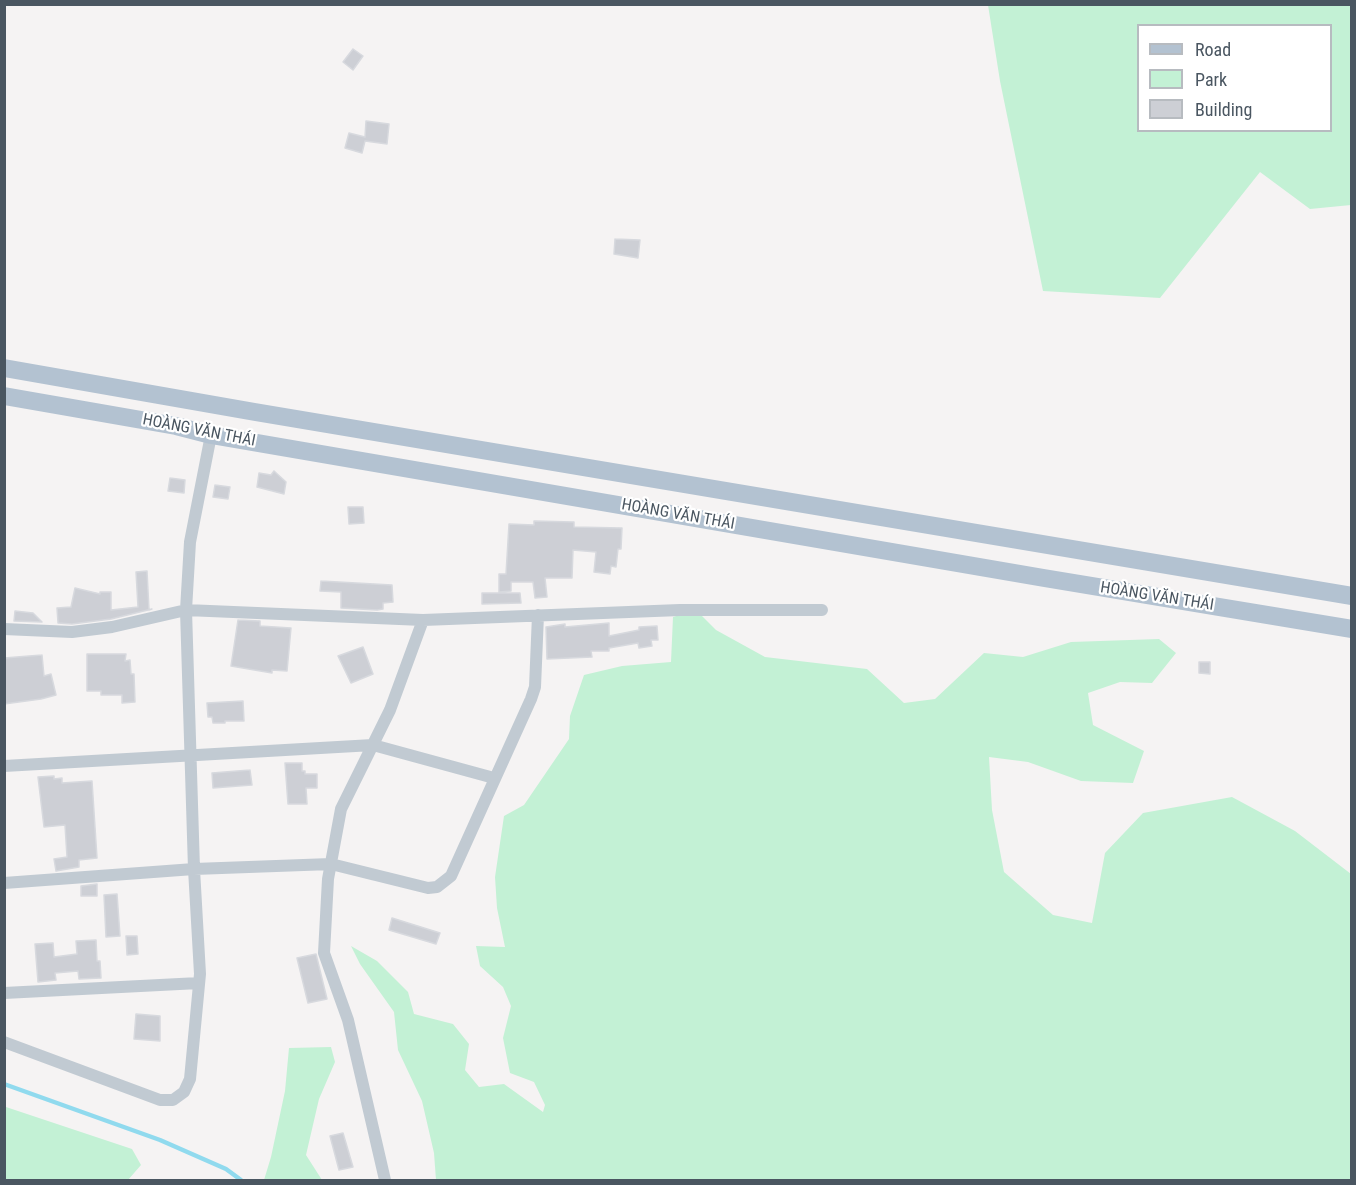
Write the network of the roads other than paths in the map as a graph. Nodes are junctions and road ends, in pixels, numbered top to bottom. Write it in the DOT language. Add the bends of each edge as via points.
graph roads {
  1 [pos="4,368"];
  2 [pos="4,396"];
  3 [pos="216,405"];
  4 [pos="212,435"];
  5 [pos="1352,596"];
  6 [pos="186,610"];
  7 [pos="822,610"];
  8 [pos="538,615"];
  9 [pos="423,620"];
  10 [pos="4,628"];
  11 [pos="1352,628"];
  12 [pos="373,745"];
  13 [pos="190,754"];
  14 [pos="4,766"];
  15 [pos="494,778"];
  16 [pos="331,864"];
  17 [pos="194,869"];
  18 [pos="4,883"];
  19 [pos="199,983"];
  20 [pos="4,993"];
  21 [pos="4,1042"];
  22 [pos="385,1180"];
  1 -- 3 [label="main road, HOÀNG VĂN THÁI"];
  2 -- 4 [label="main road, HOÀNG VĂN THÁI"];
  3 -- 4 [label="main road"];
  3 -- 5 [label="main road, HOÀNG VĂN THÁI"];
  4 -- 6 [label="street" via="190,542"];
  4 -- 11 [label="main road, HOÀNG VĂN THÁI"];
  6 -- 9 [label="street"];
  6 -- 10 [label="street" via="72,632"];
  6 -- 13 [label="street"];
  7 -- 8 [label="street"];
  8 -- 9 [label="street"];
  8 -- 15 [label="street" via="535,687"];
  9 -- 12 [label="street"];
  12 -- 13 [label="street"];
  12 -- 15 [label="street"];
  12 -- 16 [label="street" via="341,809"];
  13 -- 14 [label="street"];
  13 -- 17 [label="street"];
  15 -- 16 [label="street" via="451,876 437,887"];
  16 -- 17 [label="street"];
  16 -- 22 [label="street" via="324,953 348,1020"];
  17 -- 18 [label="street"];
  17 -- 19 [label="street"];
  19 -- 20 [label="street"];
  19 -- 21 [label="street" via="190,1079 173,1100 160,1100"];
}
